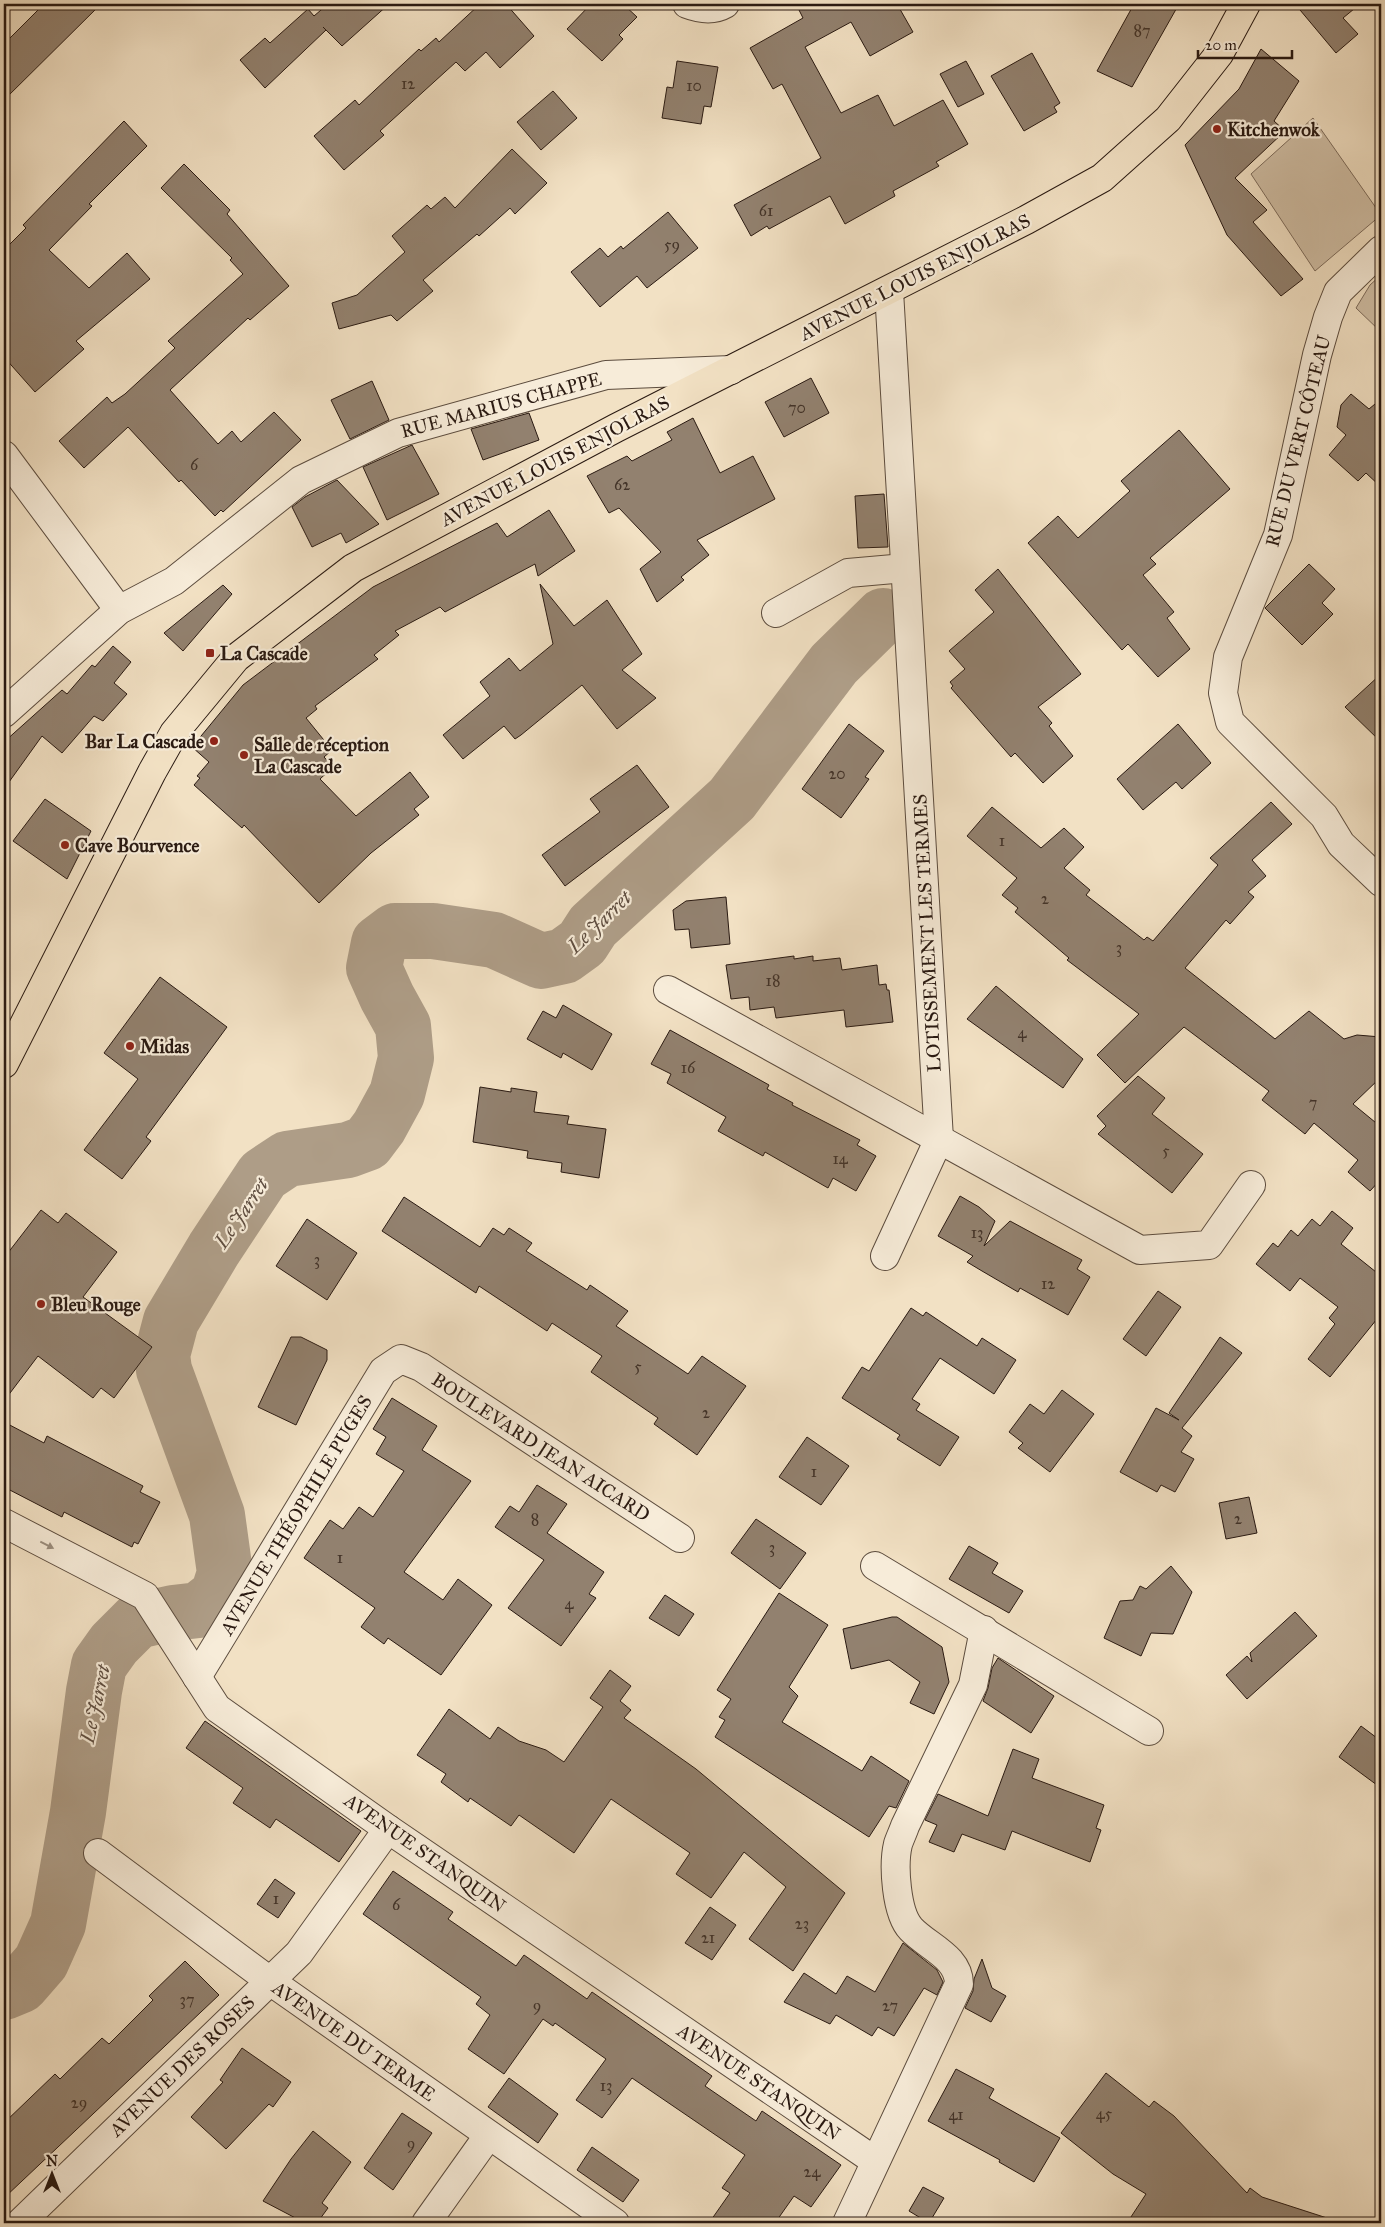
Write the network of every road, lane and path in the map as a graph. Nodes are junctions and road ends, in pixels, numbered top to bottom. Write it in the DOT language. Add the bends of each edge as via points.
graph roads {
  1 [pos="687,4"];
  2 [pos="725,4"];
  3 [pos="1246,4"];
  4 [pos="1381,250"];
  5 [pos="889,291"];
  6 [pos="731,370"];
  7 [pos="4,455"];
  8 [pos="905,568"];
  9 [pos="119,610"];
  10 [pos="776,613"];
  11 [pos="4,713"];
  12 [pos="1381,882"];
  13 [pos="668,990"];
  14 [pos="4,1064"];
  15 [pos="939,1139"];
  16 [pos="1251,1185"];
  17 [pos="885,1256"];
  18 [pos="401,1359"];
  19 [pos="4,1523"];
  20 [pos="680,1538"];
  21 [pos="875,1566"];
  22 [pos="984,1630"];
  23 [pos="197,1677"];
  24 [pos="1150,1731"];
  25 [pos="388,1829"];
  26 [pos="98,1853"];
  27 [pos="270,1981"];
  28 [pos="488,2136"];
  29 [pos="875,2161"];
  30 [pos="20,2223"];
  31 [pos="426,2223"];
  32 [pos="615,2223"];
  33 [pos="847,2223"];
  1 -- 2 [label="street" via="698,8 718,8"];
  3 -- 5 [label="main road, AVENUE LOUIS ENJOLRAS" via="1219,54 1168,119 1102,178"];
  4 -- 12 [label="street, RUE DU VERT CÔTEAU" via="1338,292 1328,317 1278,535 1228,657 1223,693 1230,722 1324,816 1342,844"];
  5 -- 6 [label="main road, AVENUE LOUIS ENJOLRAS"];
  5 -- 8 [label="street, LOTISSEMENT LES TERMES"];
  6 -- 9 [label="street, RUE MARIUS CHAPPE" via="606,376 398,432 300,480 174,581"];
  6 -- 14 [label="main road, AVENUE LOUIS ENJOLRAS" via="353,568 236,658 170,740"];
  7 -- 9 [label="street"];
  8 -- 10 [label="street" via="848,574"];
  8 -- 15 [label="street, LOTISSEMENT LES TERMES"];
  9 -- 11 [label="street, RUE MARIUS CHAPPE"];
  13 -- 15 [label="street"];
  15 -- 16 [label="street" via="1140,1250 1209,1245"];
  15 -- 17 [label="street, LOTISSEMENT LES TERMES"];
  18 -- 20 [label="street, BOULEVARD JEAN AICARD" via="421,1367"];
  18 -- 23 [label="street, AVENUE THÉOPHILE PUGES" via="383,1371"];
  19 -- 23 [label="street, AVENUE STANQUIN, one-way" via="134,1590 174,1640"];
  21 -- 22 [label="street"];
  22 -- 24 [label="street"];
  22 -- 29 [label="street" via="973,1685 905,1826 898,1844 896,1871 904,1918 910,1928 954,1964 959,1984"];
  23 -- 25 [label="street, AVENUE STANQUIN" via="217,1708"];
  25 -- 27 [label="street, AVENUE DES ROSES" via="299,1954"];
  25 -- 29 [label="street, AVENUE STANQUIN"];
  26 -- 27 [label="street, AVENUE DU TERME"];
  27 -- 28 [label="street, AVENUE DU TERME"];
  27 -- 30 [label="street, AVENUE DES ROSES"];
  28 -- 31 [label="street"];
  28 -- 32 [label="street, AVENUE DU TERME"];
  29 -- 33 [label="street"];
}
